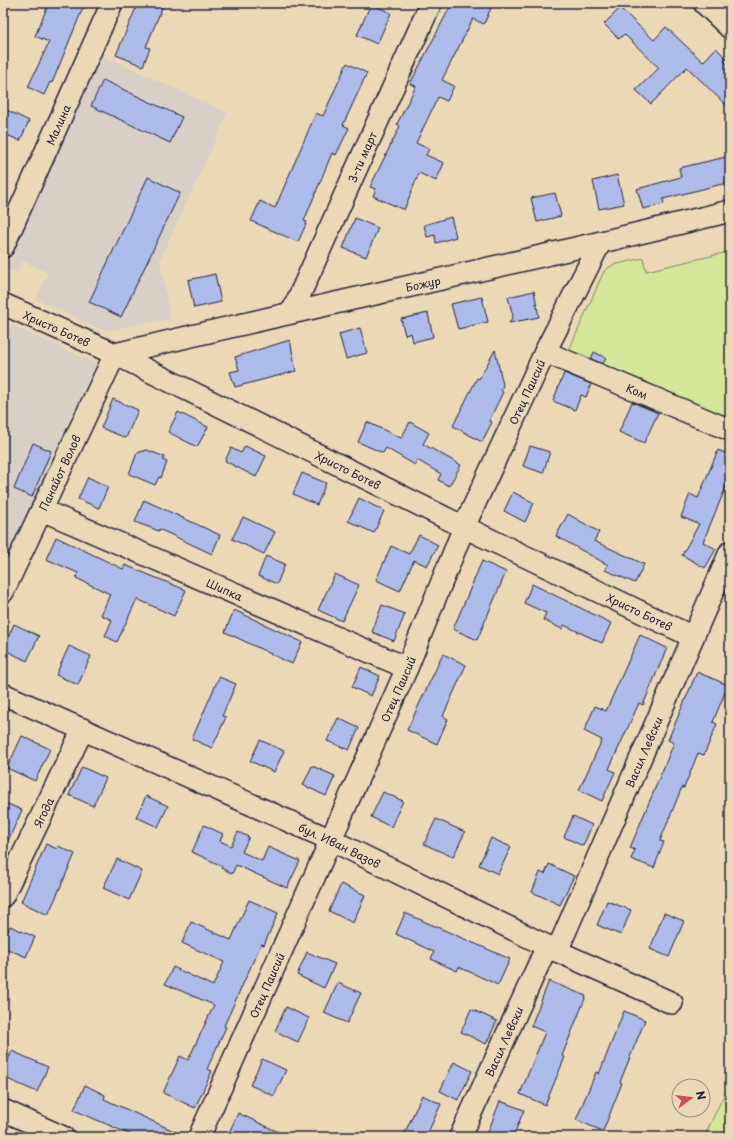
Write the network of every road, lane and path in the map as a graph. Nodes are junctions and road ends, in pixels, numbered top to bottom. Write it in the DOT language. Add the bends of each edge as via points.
graph roads {
  1 [pos="112,3"];
  2 [pos="431,3"];
  3 [pos="704,3"];
  4 [pos="730,28"];
  5 [pos="730,211"];
  6 [pos="600,244"];
  7 [pos="3,247"];
  8 [pos="3,304"];
  9 [pos="292,312"];
  10 [pos="544,352"];
  11 [pos="115,354"];
  12 [pos="730,430"];
  13 [pos="42,510"];
  14 [pos="464,527"];
  15 [pos="730,552"];
  16 [pos="3,592"];
  17 [pos="693,637"];
  18 [pos="407,668"];
  19 [pos="3,694"];
  20 [pos="83,729"];
  21 [pos="331,840"];
  22 [pos="3,896"];
  23 [pos="552,949"];
  24 [pos="672,1003"];
  25 [pos="3,1110"];
  26 [pos="63,1137"];
  27 [pos="198,1137"];
  28 [pos="460,1137"];
  1 -- 7 [label="street, Малина"];
  2 -- 9 [label="street, 3-ти март"];
  3 -- 4 [label="street"];
  5 -- 6 [label="street, Божур"];
  6 -- 9 [label="street, Божур"];
  6 -- 10 [label="street, Отец Паисий"];
  8 -- 11 [label="street, Христо Ботев"];
  9 -- 11 [label="street, Божур"];
  10 -- 12 [label="street, Ком"];
  10 -- 14 [label="street, Отец Паисий"];
  11 -- 13 [label="street, Панайот Волов"];
  11 -- 14 [label="street, Христо Ботев"];
  13 -- 16 [label="street, Панайот Волов"];
  13 -- 18 [label="street, Шипка"];
  14 -- 17 [label="street, Христо Ботев"];
  14 -- 18 [label="street, Отец Паисий"];
  15 -- 17 [label="street, Васил Левски"];
  17 -- 23 [label="street, Васил Левски"];
  18 -- 21 [label="street, Отец Паисий"];
  19 -- 20 [label="street, бул. Иван Вазов"];
  20 -- 21 [label="street, бул. Иван Вазов"];
  20 -- 22 [label="street, Ягода"];
  21 -- 23 [label="street, бул. Иван Вазов"];
  21 -- 27 [label="street, Отец Паисий"];
  23 -- 24 [label="street, бул. Иван Вазов"];
  23 -- 28 [label="street, Васил Левски"];
  25 -- 26 [label="street"];
}
